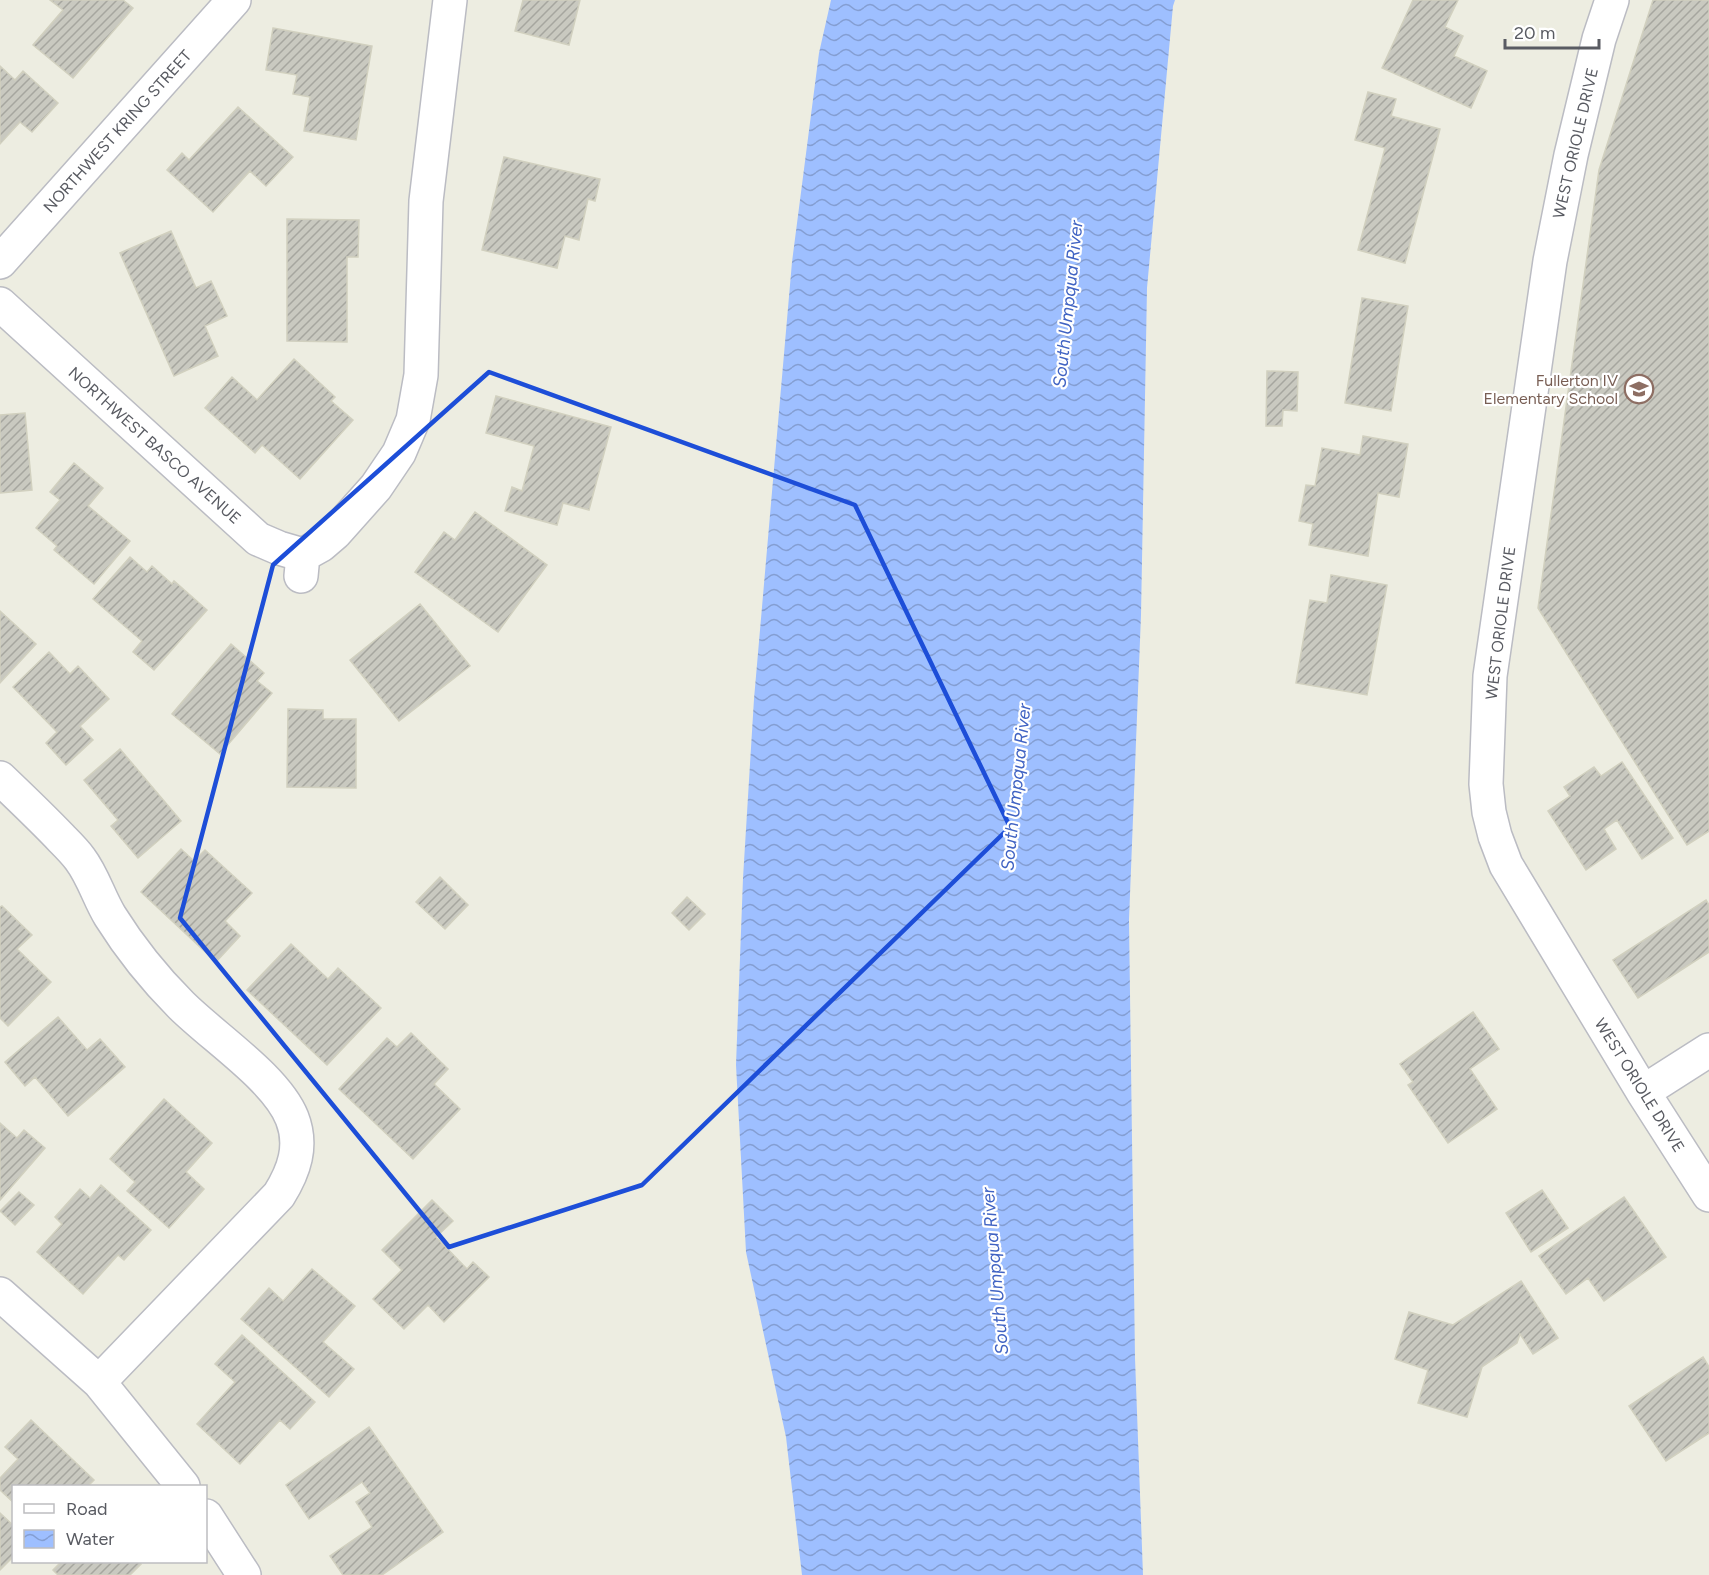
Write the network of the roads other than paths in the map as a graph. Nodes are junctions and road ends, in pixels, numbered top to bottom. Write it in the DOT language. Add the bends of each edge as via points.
graph roads {
  1 [pos="234,0"];
  2 [pos="450,0"];
  3 [pos="1611,0"];
  4 [pos="0,262"];
  5 [pos="0,304"];
  6 [pos="0,778"];
  7 [pos="1709,1050"];
  8 [pos="1643,1092"];
  9 [pos="1709,1195"];
  10 [pos="4,1306"];
  11 [pos="99,1382"];
  12 [pos="182,1485"];
  13 [pos="207,1518"];
  14 [pos="244,1575"];
  1 -- 4 [label="street, NORTHWEST KRING STREET"];
  2 -- 5 [label="street, NORTHWEST BASCO AVENUE" via="426,201 421,375 413,420 399,453 376,487 302,566 279,548 258,539"];
  3 -- 8 [label="street, WEST ORIOLE DRIVE" via="1571,155 1550,261 1490,676 1486,784 1489,813 1506,865"];
  6 -- 11 [label="street" via="80,859 110,915 141,960 181,1005 281,1097 298,1135 292,1174 279,1195"];
  7 -- 8 [label="street"];
  8 -- 9 [label="street, WEST ORIOLE DRIVE"];
  10 -- 11 [label="street"];
  11 -- 12 [label="street"];
  13 -- 14 [label="street"];
}
